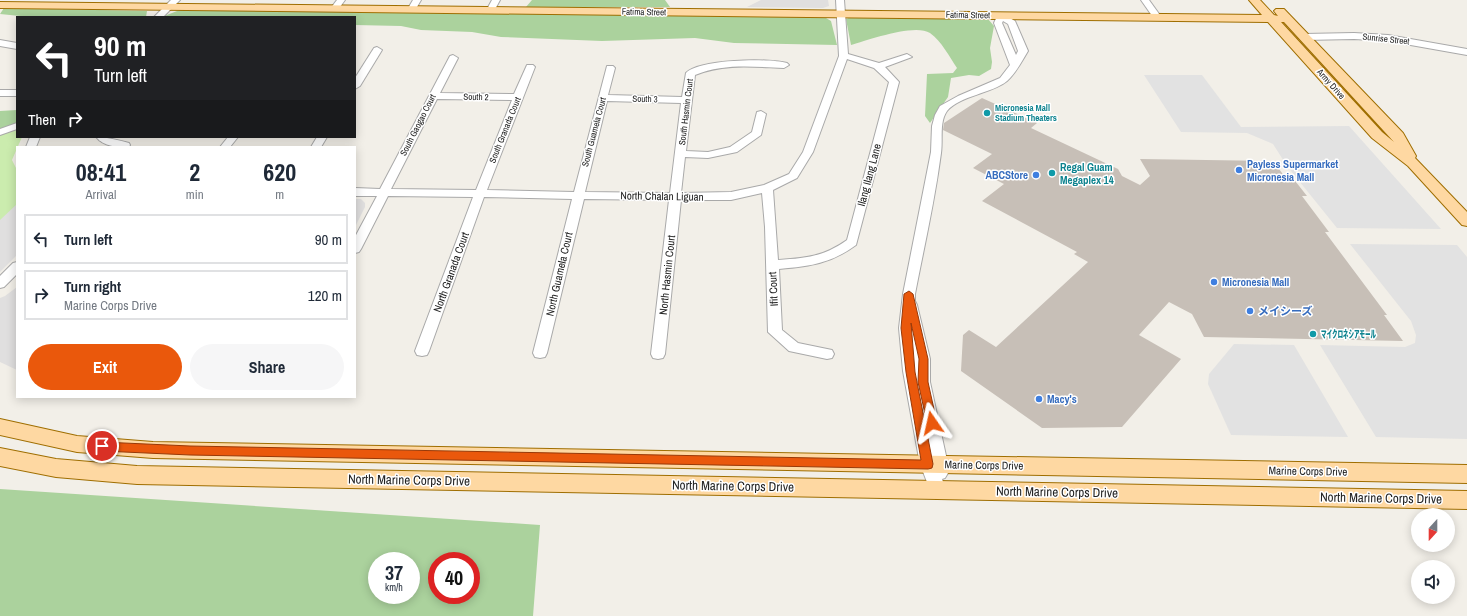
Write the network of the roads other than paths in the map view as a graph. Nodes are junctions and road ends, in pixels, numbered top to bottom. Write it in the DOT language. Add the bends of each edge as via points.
graph roads {
  1 [pos="496,0"];
  2 [pos="840,0"];
  3 [pos="1145,0"];
  4 [pos="1254,0"];
  5 [pos="1269,0"];
  6 [pos="172,4"];
  7 [pos="337,4"];
  8 [pos="0,5"];
  9 [pos="414,5"];
  10 [pos="490,11"];
  11 [pos="842,14"];
  12 [pos="159,16"];
  13 [pos="1001,16"];
  14 [pos="1158,18"];
  15 [pos="1271,19"];
  16 [pos="1287,19"];
  17 [pos="1304,37"];
  18 [pos="0,43"];
  19 [pos="16,46"];
  20 [pos="377,50"];
  21 [pos="1467,52"];
  22 [pos="844,56"];
  23 [pos="907,57"];
  24 [pos="453,58"];
  25 [pos="784,65"];
  26 [pos="1015,65"];
  27 [pos="880,66"];
  28 [pos="530,67"];
  29 [pos="610,68"];
  30 [pos="356,82"];
  31 [pos="0,93"];
  32 [pos="16,93"];
  33 [pos="433,96"];
  34 [pos="518,97"];
  35 [pos="603,98"];
  36 [pos="686,100"];
  37 [pos="761,114"];
  38 [pos="16,126"];
  39 [pos="0,132"];
  40 [pos="102,138"];
  41 [pos="232,138"];
  42 [pos="125,145"];
  43 [pos="226,146"];
  44 [pos="681,154"];
  45 [pos="1413,163"];
  46 [pos="767,188"];
  47 [pos="356,192"];
  48 [pos="384,192"];
  49 [pos="480,194"];
  50 [pos="578,195"];
  51 [pos="676,196"];
  52 [pos="1467,222"];
  53 [pos="356,247"];
  54 [pos="772,265"];
  55 [pos="16,267"];
  56 [pos="0,284"];
  57 [pos="422,351"];
  58 [pos="540,353"];
  59 [pos="658,354"];
  60 [pos="827,354"];
  61 [pos="0,427"];
  62 [pos="0,457"];
  63 [pos="934,464"];
  64 [pos="1467,474"];
  65 [pos="938,490"];
  66 [pos="1467,500"];
  1 -- 10 [label="street"];
  2 -- 11 [label="street, North Chalan Liguan"];
  3 -- 14 [label="street"];
  4 -- 15 [label="main road, Army Drive"];
  5 -- 16 [label="main road, Army Drive"];
  6 -- 7 [label="main road, Fatima Street"];
  6 -- 8 [label="main road, Fatima Street"];
  6 -- 12 [label="street"];
  7 -- 9 [label="main road, Fatima Street"];
  9 -- 10 [label="main road, Fatima Street"];
  10 -- 11 [label="main road, Fatima Street"];
  11 -- 13 [label="main road, Fatima Street"];
  11 -- 22 [label="street, North Chalan Liguan"];
  13 -- 14 [label="main road, Fatima Street"];
  13 -- 26 [label="street" via="998,23"];
  13 -- 26 [label="street" via="1012,23 1023,51"];
  14 -- 15 [label="main road, Fatima Street"];
  15 -- 16 [label="main road, Fatima Street"];
  15 -- 45 [label="main road, Army Drive" via="1377,135"];
  16 -- 17 [label="main road, Army Drive"];
  17 -- 21 [label="street, Sunrise Street" via="1388,38"];
  17 -- 45 [label="main road, Army Drive" via="1398,136"];
  18 -- 19 [label="street"];
  20 -- 30 [label="street"];
  22 -- 27 [label="street"];
  22 -- 46 [label="street, North Chalan Liguan" via="808,152 793,176"];
  23 -- 27 [label="street"];
  24 -- 33 [label="street, South Gaogao Court"];
  25 -- 36 [label="street, South Hasmin Court" via="723,65 700,68 691,73"];
  26 -- 63 [label="street" via="1003,80 944,108 937,126 936,152 909,294 906,328 910,372"];
  27 -- 54 [label="street, Ilang Ilang Lane" via="894,82 852,242 837,253 816,261"];
  28 -- 34 [label="street, South Granada Court"];
  29 -- 35 [label="street, South Guamela Court"];
  31 -- 32 [label="street"];
  33 -- 34 [label="street, South 2"];
  33 -- 48 [label="street, South Gaogao Court"];
  34 -- 49 [label="street, South Granada Court"];
  35 -- 36 [label="street, South 3"];
  35 -- 50 [label="street, South Guamela Court"];
  36 -- 44 [label="street, South Hasmin Court"];
  37 -- 44 [label="street" via="757,133 733,150 708,155"];
  38 -- 39 [label="street"];
  40 -- 42 [label="street" via="106,142"];
  41 -- 43 [label="street"];
  44 -- 51 [label="street, South Hasmin Court"];
  45 -- 52 [label="main road, Army Drive"];
  46 -- 51 [label="street, North Chalan Liguan" via="731,196"];
  46 -- 54 [label="street, Ifit Court" via="772,227"];
  47 -- 48 [label="street, North Chalan Liguan"];
  48 -- 49 [label="street, North Chalan Liguan"];
  48 -- 53 [label="street, South Gaogao Court"];
  49 -- 50 [label="street, North Chalan Liguan"];
  49 -- 57 [label="street, North Granada Court"];
  50 -- 51 [label="street, North Chalan Liguan"];
  50 -- 58 [label="street, North Guamela Court"];
  51 -- 59 [label="street, North Hasmin Court"];
  54 -- 60 [label="street, Ifit Court" via="775,332 794,347"];
  55 -- 56 [label="street"];
  61 -- 63 [label="main road, Marine Corps Drive" via="77,444 153,450"];
  62 -- 65 [label="main road, North Marine Corps Drive" via="56,468 137,475"];
  63 -- 64 [label="main road, Marine Corps Drive"];
  63 -- 65 [label="street"];
  65 -- 66 [label="main road, North Marine Corps Drive"];
}
